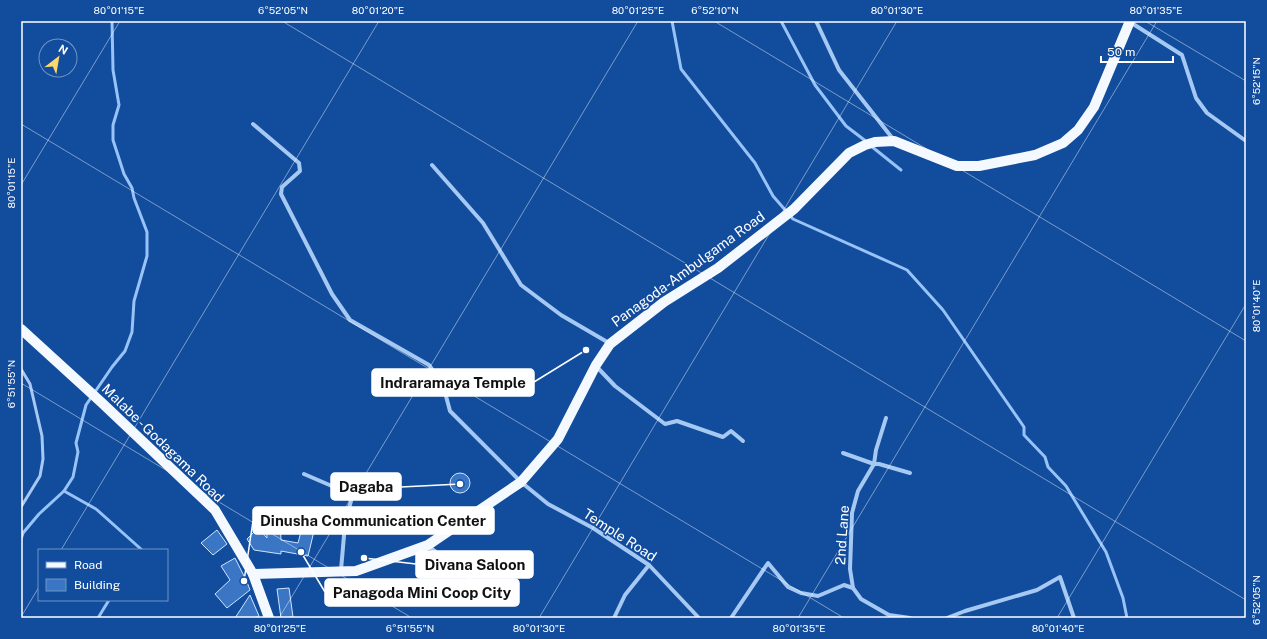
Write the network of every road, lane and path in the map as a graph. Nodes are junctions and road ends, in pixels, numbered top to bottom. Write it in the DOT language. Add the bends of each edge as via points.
graph roads {
  1 [pos="816,21"];
  2 [pos="1130,22"];
  3 [pos="253,124"];
  4 [pos="894,141"];
  5 [pos="1246,141"];
  6 [pos="432,165"];
  7 [pos="21,329"];
  8 [pos="610,344"];
  9 [pos="596,365"];
  10 [pos="21,369"];
  11 [pos="886,418"];
  12 [pos="743,441"];
  13 [pos="843,453"];
  14 [pos="874,464"];
  15 [pos="910,473"];
  16 [pos="304,474"];
  17 [pos="521,482"];
  18 [pos="21,507"];
  19 [pos="428,545"];
  20 [pos="650,565"];
  21 [pos="341,571"];
  22 [pos="253,574"];
  23 [pos="853,588"];
  24 [pos="481,595"];
  25 [pos="269,618"];
  26 [pos="614,618"];
  27 [pos="699,618"];
  28 [pos="732,618"];
  29 [pos="910,618"];
  30 [pos="946,618"];
  31 [pos="1074,618"];
  1 -- 4 [label="street" via="839,70"];
  2 -- 4 [label="main road, Panagoda-Ambulgama Road" via="1094,107 1078,130 1063,143 1035,155 979,166 958,166"];
  2 -- 5 [label="street" via="1182,56 1196,98 1207,114"];
  3 -- 17 [label="street, Temple Road" via="299,163 300,171 282,187 281,194 332,294 350,320 429,365 443,385 450,411"];
  4 -- 8 [label="main road, Panagoda-Ambulgama Road" via="875,142 849,153 794,209 718,268 664,302"];
  6 -- 8 [label="street" via="483,222 521,285 561,315"];
  7 -- 22 [label="main road, Malabe - Godagama Road" via="215,510"];
  8 -- 9 [label="main road, Panagoda-Ambulgama Road"];
  9 -- 12 [label="street" via="615,386 665,424 677,421 722,437 731,431"];
  9 -- 17 [label="main road, Panagoda-Ambulgama Road" via="558,439"];
  10 -- 18 [label="lane" via="30,384 42,436 43,459 40,476"];
  11 -- 14 [label="street, 2nd Lane"];
  13 -- 14 [label="street"];
  14 -- 15 [label="street"];
  14 -- 23 [label="street, 2nd Lane" via="858,491 852,513 850,569"];
  16 -- 21 [label="street" via="348,493 351,501 345,524"];
  17 -- 19 [label="main road, Panagoda-Ambulgama Road"];
  17 -- 20 [label="street, Temple Road" via="548,504 593,528"];
  19 -- 21 [label="main road, Panagoda-Ambulgama Road" via="356,571"];
  19 -- 24 [label="street" via="465,573"];
  20 -- 26 [label="street" via="626,595"];
  20 -- 27 [label="street, Temple Road"];
  21 -- 22 [label="main road, Panagoda-Ambulgama Road"];
  22 -- 25 [label="main road, Malabe - Godagama Road"];
  23 -- 28 [label="street" via="844,585 818,596 801,593 788,587 768,563"];
  23 -- 29 [label="street" via="861,599 888,614"];
  30 -- 31 [label="street" via="1037,590 1060,577"];
}
